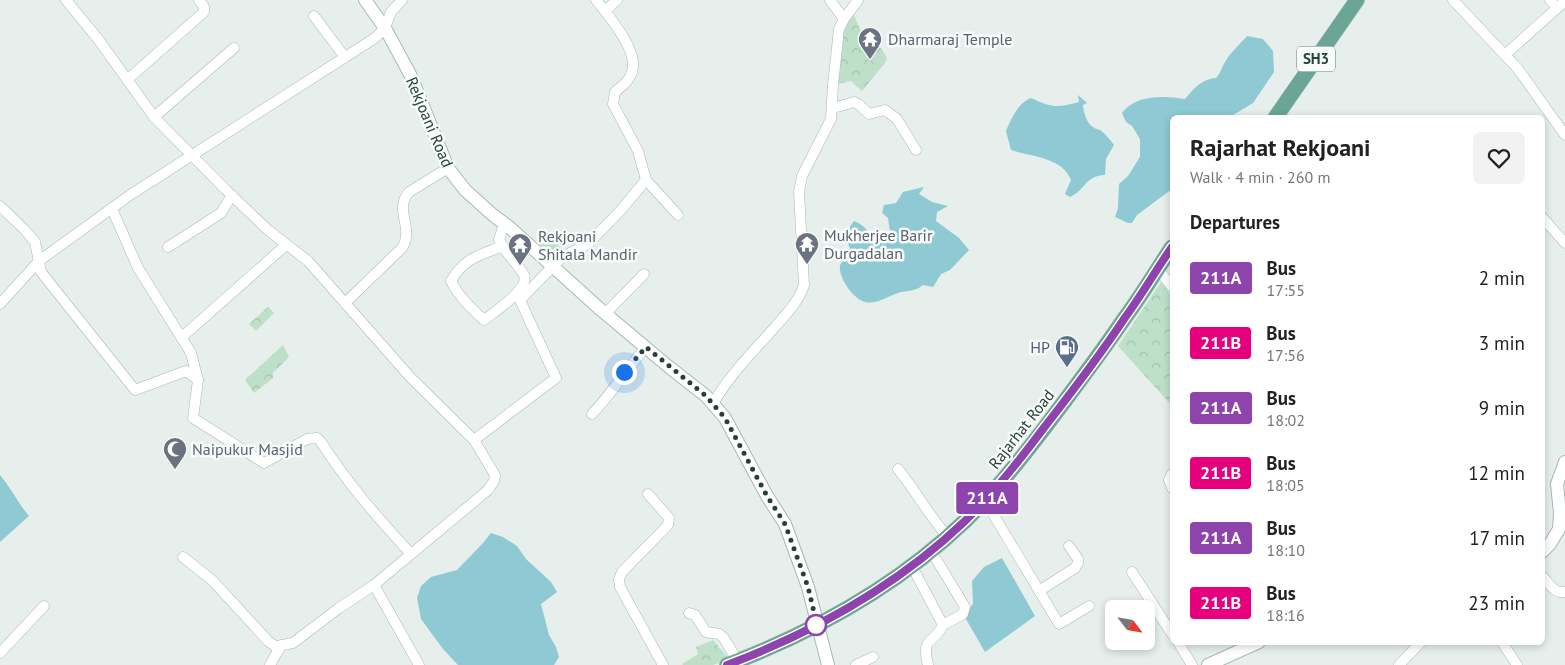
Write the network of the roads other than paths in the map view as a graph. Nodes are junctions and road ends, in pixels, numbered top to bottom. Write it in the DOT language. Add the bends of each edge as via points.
graph roads {
  1 [pos="66,0"];
  2 [pos="199,0"];
  3 [pos="365,0"];
  4 [pos="402,0"];
  5 [pos="596,0"];
  6 [pos="617,0"];
  7 [pos="830,0"];
  8 [pos="858,0"];
  9 [pos="1345,0"];
  10 [pos="1357,0"];
  11 [pos="1453,0"];
  12 [pos="1557,3"];
  13 [pos="605,11"];
  14 [pos="314,16"];
  15 [pos="844,19"];
  16 [pos="385,28"];
  17 [pos="234,48"];
  18 [pos="1506,54"];
  19 [pos="344,56"];
  20 [pos="127,80"];
  21 [pos="833,108"];
  22 [pos="1266,115"];
  23 [pos="1276,115"];
  24 [pos="154,117"];
  25 [pos="1565,135"];
  26 [pos="916,150"];
  27 [pos="191,156"];
  28 [pos="448,168"];
  29 [pos="646,180"];
  30 [pos="232,195"];
  31 [pos="0,206"];
  32 [pos="112,209"];
  33 [pos="678,215"];
  34 [pos="1545,220"];
  35 [pos="508,226"];
  36 [pos="1564,239"];
  37 [pos="286,245"];
  38 [pos="503,246"];
  39 [pos="168,247"];
  40 [pos="1170,250"];
  41 [pos="39,262"];
  42 [pos="552,266"];
  43 [pos="644,274"];
  44 [pos="1168,281"];
  45 [pos="345,303"];
  46 [pos="0,304"];
  47 [pos="605,314"];
  48 [pos="182,337"];
  49 [pos="646,347"];
  50 [pos="198,380"];
  51 [pos="713,404"];
  52 [pos="592,414"];
  53 [pos="474,440"];
  54 [pos="1565,462"];
  55 [pos="898,468"];
  56 [pos="648,494"];
  57 [pos="990,509"];
  58 [pos="1562,522"];
  59 [pos="948,537"];
  60 [pos="1069,546"];
  61 [pos="1545,549"];
  62 [pos="411,554"];
  63 [pos="183,557"];
  64 [pos="936,559"];
  65 [pos="1132,572"];
  66 [pos="916,574"];
  67 [pos="1545,579"];
  68 [pos="374,585"];
  69 [pos="1039,591"];
  70 [pos="1565,592"];
  71 [pos="44,606"];
  72 [pos="1089,606"];
  73 [pos="689,613"];
  74 [pos="943,625"];
  75 [pos="819,630"];
  76 [pos="1170,631"];
  77 [pos="1180,645"];
  78 [pos="1253,645"];
  79 [pos="1417,645"];
  80 [pos="1504,645"];
  81 [pos="279,649"];
  82 [pos="0,653"];
  83 [pos="873,657"];
  84 [pos="732,663"];
  85 [pos="1215,664"];
  86 [pos="270,665"];
  87 [pos="419,665"];
  88 [pos="663,665"];
  89 [pos="753,665"];
  90 [pos="828,665"];
  91 [pos="856,665"];
  92 [pos="928,665"];
  93 [pos="1192,665"];
  94 [pos="1399,665"];
  95 [pos="1517,665"];
  1 -- 20 [label="street"];
  2 -- 20 [label="street" via="204,12"];
  3 -- 16 [label="street, Rekjoani Road"];
  4 -- 16 [label="street" via="391,12"];
  5 -- 13 [label="street"];
  6 -- 13 [label="street"];
  7 -- 15 [label="street"];
  8 -- 15 [label="street"];
  9 -- 22 [label="main road, SH3"];
  10 -- 23 [label="main road, SH3"];
  11 -- 18 [label="street"];
  12 -- 18 [label="street"];
  13 -- 29 [label="street" via="631,53 631,75 615,92 614,104 638,151"];
  14 -- 19 [label="street"];
  15 -- 21 [label="street" via="833,85"];
  16 -- 19 [label="street" via="364,46"];
  16 -- 28 [label="street, Rekjoani Road" via="411,76"];
  17 -- 24 [label="street"];
  18 -- 25 [label="street"];
  19 -- 27 [label="street"];
  20 -- 24 [label="street"];
  21 -- 26 [label="street" via="854,102 869,114 885,110 897,119"];
  21 -- 51 [label="street" via="827,130 802,176 799,192 804,273 801,294"];
  24 -- 27 [label="street"];
  27 -- 30 [label="street"];
  27 -- 32 [label="street"];
  28 -- 35 [label="street, Rekjoani Road" via="465,190"];
  28 -- 45 [label="street" via="409,192 403,205 407,240"];
  29 -- 33 [label="street"];
  29 -- 42 [label="street" via="588,244 562,256"];
  30 -- 37 [label="street"];
  30 -- 39 [label="street" via="221,213"];
  31 -- 41 [label="street" via="35,242"];
  32 -- 41 [label="street"];
  32 -- 48 [label="street" via="138,268"];
  34 -- 36 [label="street"];
  35 -- 38 [label="street" via="502,230 499,240"];
  35 -- 42 [label="street, Rekjoani Road"];
  37 -- 45 [label="street" via="308,261"];
  37 -- 48 [label="street"];
  38 -- 38 [label="street" via="525,276 524,283 484,320 468,306 451,281 469,260"];
  40 -- 59 [label="main road, Rajarhat Road" via="1124,320 1019,462"];
  41 -- 46 [label="street"];
  41 -- 50 [label="street" via="41,272 135,390 186,371"];
  42 -- 47 [label="street, Rekjoani Road"];
  42 -- 53 [label="street" via="520,300 556,378"];
  43 -- 47 [label="street"];
  44 -- 57 [label="main road, Rajarhat Road"];
  45 -- 53 [label="street" via="411,378"];
  47 -- 49 [label="street, Rekjoani Road"];
  48 -- 50 [label="street" via="194,360"];
  49 -- 51 [label="street, Rekjoani Road"];
  49 -- 52 [label="street"];
  50 -- 62 [label="street" via="193,418 264,463 307,439 316,438 372,512"];
  51 -- 75 [label="street, Rekjoani Road" via="725,418 785,524 808,587"];
  53 -- 62 [label="street" via="495,475 494,482"];
  54 -- 58 [label="street" via="1557,484"];
  55 -- 59 [label="street"];
  56 -- 88 [label="street" via="670,521 618,579"];
  57 -- 64 [label="main road, Rajarhat Road"];
  57 -- 69 [label="street"];
  58 -- 61 [label="street"];
  59 -- 75 [label="main road, Rajarhat Road" via="899,576"];
  60 -- 69 [label="street" via="1078,559 1075,568"];
  62 -- 68 [label="street"];
  63 -- 81 [label="street" via="213,581"];
  64 -- 66 [label="main road, Rajarhat Road"];
  64 -- 74 [label="street" via="965,607 963,614"];
  65 -- 76 [label="street"];
  66 -- 74 [label="street"];
  66 -- 75 [label="main road, Rajarhat Road" via="882,598"];
  67 -- 70 [label="street" via="1555,590"];
  68 -- 81 [label="street" via="293,643 277,646"];
  68 -- 87 [label="street"];
  69 -- 72 [label="street" via="1059,624"];
  71 -- 82 [label="street"];
  73 -- 84 [label="street" via="695,615 706,632 723,637"];
  74 -- 92 [label="street" via="939,634 927,642 924,650"];
  75 -- 84 [label="main road, Rajarhat Road"];
  75 -- 89 [label="main road, Rajarhat Road"];
  75 -- 90 [label="street, Rekjoani Road"];
  77 -- 93 [label="street"];
  78 -- 85 [label="street"];
  79 -- 94 [label="street"];
  80 -- 95 [label="street"];
  81 -- 86 [label="street"];
  83 -- 91 [label="street"];
}
